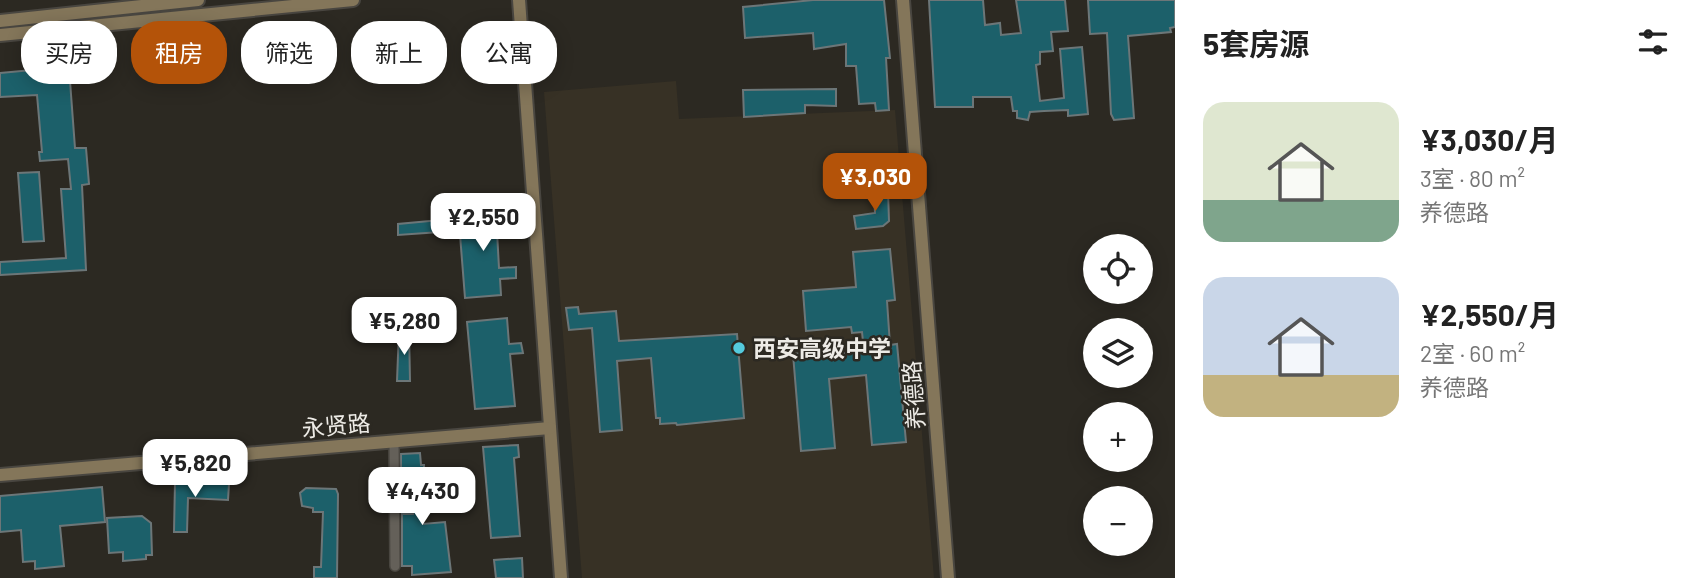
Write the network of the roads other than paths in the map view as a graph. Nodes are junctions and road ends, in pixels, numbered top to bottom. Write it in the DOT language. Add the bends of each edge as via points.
graph roads {
  1 [pos="198,0"];
  2 [pos="347,0"];
  3 [pos="353,0"];
  4 [pos="519,0"];
  5 [pos="903,0"];
  6 [pos="0,21"];
  7 [pos="0,35"];
  8 [pos="550,428"];
  9 [pos="394,442"];
  10 [pos="0,475"];
  11 [pos="395,566"];
  12 [pos="561,578"];
  13 [pos="948,578"];
  1 -- 6 [label="street"];
  2 -- 3 [label="street"];
  2 -- 7 [label="street"];
  4 -- 8 [label="street"];
  5 -- 13 [label="street, 养德路"];
  8 -- 9 [label="street, 永贤路"];
  8 -- 12 [label="street"];
  9 -- 10 [label="street, 永贤路"];
  9 -- 11 [label="street"];
}
